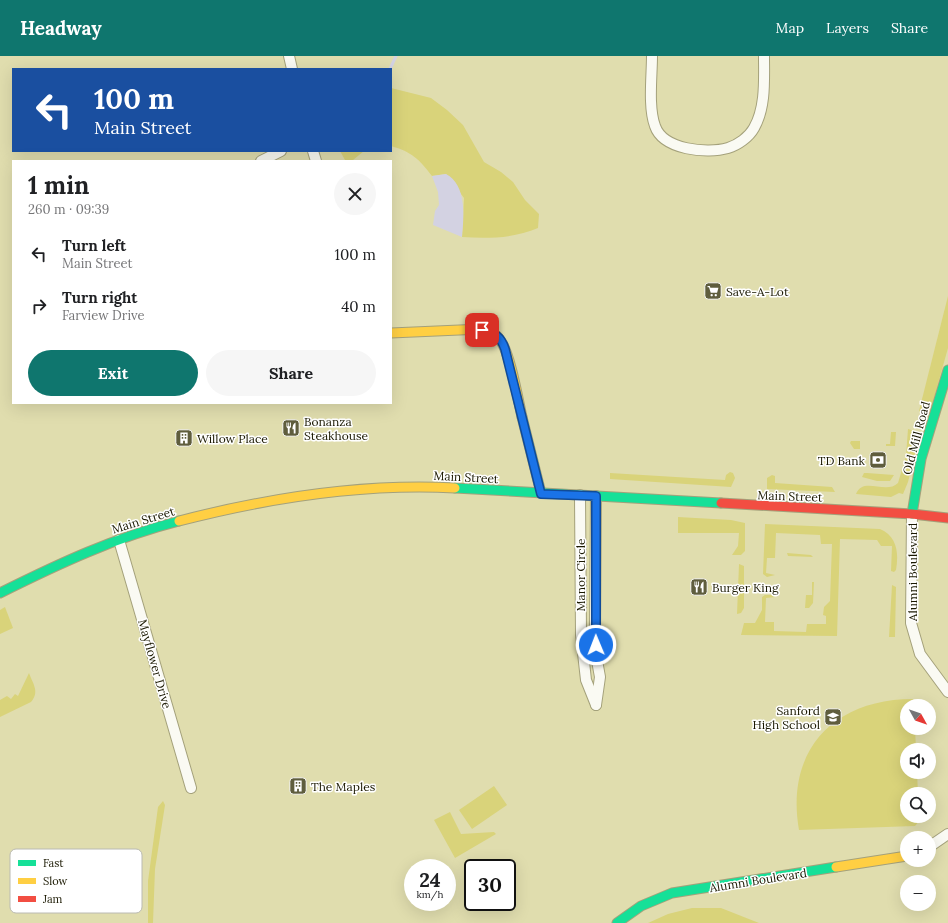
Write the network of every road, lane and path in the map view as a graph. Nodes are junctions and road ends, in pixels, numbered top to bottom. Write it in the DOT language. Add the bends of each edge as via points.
graph roads {
  1 [pos="290,56"];
  2 [pos="652,56"];
  3 [pos="764,56"];
  4 [pos="292,68"];
  5 [pos="279,152"];
  6 [pos="263,160"];
  7 [pos="392,333"];
  8 [pos="948,370"];
  9 [pos="541,494"];
  10 [pos="580,495"];
  11 [pos="596,496"];
  12 [pos="912,514"];
  13 [pos="948,518"];
  14 [pos="119,540"];
  15 [pos="0,593"];
  16 [pos="948,692"];
  17 [pos="191,788"];
  18 [pos="948,834"];
  19 [pos="936,842"];
  20 [pos="900,857"];
  21 [pos="617,923"];
  1 -- 4 [label="street"];
  2 -- 3 [label="street" via="652,110 657,130 662,138 671,144 709,150 729,148 743,140 753,129 761,107"];
  5 -- 6 [label="street"];
  7 -- 9 [label="main road" via="482,330 491,331 500,338 505,349"];
  8 -- 12 [label="main road, Old Mill Road" via="931,426"];
  9 -- 10 [label="main road, Main Street"];
  9 -- 14 [label="main road, Main Street" via="420,488 316,494 228,508"];
  10 -- 11 [label="main road, Main Street"];
  10 -- 11 [label="street, Manor Circle" via="581,635 586,680 596,705 600,678 595,636"];
  11 -- 12 [label="main road, Main Street"];
  12 -- 13 [label="main road, Main Street"];
  12 -- 16 [label="street, Alumni Boulevard" via="911,623 920,654"];
  14 -- 15 [label="main road, Main Street" via="70,559"];
  14 -- 17 [label="street, Mayflower Drive"];
  18 -- 19 [label="street"];
  20 -- 21 [label="main road, Alumni Boulevard" via="672,893 641,906"];
}
